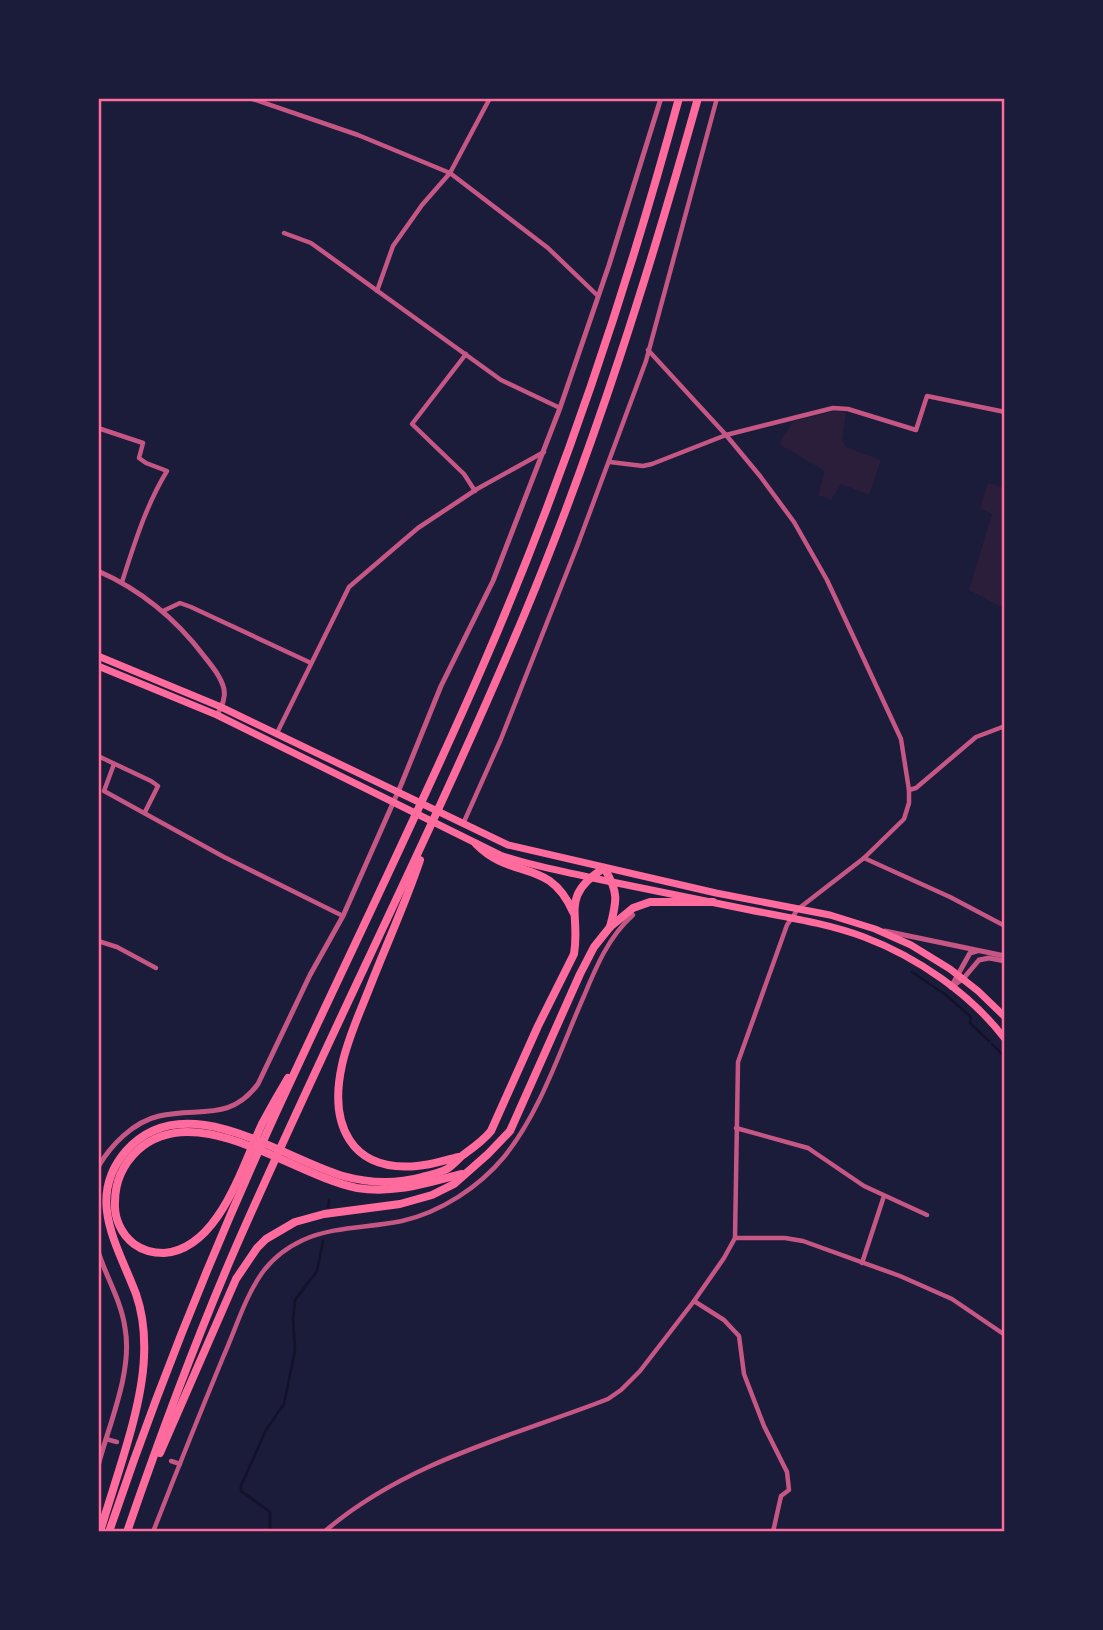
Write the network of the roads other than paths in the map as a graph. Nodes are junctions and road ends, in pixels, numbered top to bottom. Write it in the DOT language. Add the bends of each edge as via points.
graph roads {
  1 [pos="250,98"];
  2 [pos="490,98"];
  3 [pos="661,98"];
  4 [pos="679,98"];
  5 [pos="698,98"];
  6 [pos="717,98"];
  7 [pos="264,100"];
  8 [pos="450,173"];
  9 [pos="284,233"];
  10 [pos="377,291"];
  11 [pos="598,296"];
  12 [pos="648,350"];
  13 [pos="466,354"];
  14 [pos="559,408"];
  15 [pos="1005,412"];
  16 [pos="98,428"];
  17 [pos="726,435"];
  18 [pos="544,452"];
  19 [pos="610,463"];
  20 [pos="475,491"];
  21 [pos="98,571"];
  22 [pos="121,582"];
  23 [pos="163,611"];
  24 [pos="98,656"];
  25 [pos="312,663"];
  26 [pos="98,666"];
  27 [pos="221,707"];
  28 [pos="217,715"];
  29 [pos="1005,726"];
  30 [pos="277,733"];
  31 [pos="98,756"];
  32 [pos="114,765"];
  33 [pos="909,790"];
  34 [pos="398,793"];
  35 [pos="393,803"];
  36 [pos="145,813"];
  37 [pos="463,824"];
  38 [pos="429,830"];
  39 [pos="476,844"];
  40 [pos="864,858"];
  41 [pos="604,868"];
  42 [pos="590,877"];
  43 [pos="613,882"];
  44 [pos="713,902"];
  45 [pos="798,909"];
  46 [pos="573,912"];
  47 [pos="633,915"];
  48 [pos="343,916"];
  49 [pos="791,918"];
  50 [pos="1005,926"];
  51 [pos="610,927"];
  52 [pos="875,929"];
  53 [pos="98,940"];
  54 [pos="978,951"];
  55 [pos="1005,958"];
  56 [pos="156,968"];
  57 [pos="960,977"];
  58 [pos="951,986"];
  59 [pos="1005,1017"];
  60 [pos="1005,1039"];
  61 [pos="736,1128"];
  62 [pos="462,1156"];
  63 [pos="248,1166"];
  64 [pos="98,1167"];
  65 [pos="463,1174"];
  66 [pos="884,1196"];
  67 [pos="927,1216"];
  68 [pos="735,1238"];
  69 [pos="98,1251"];
  70 [pos="862,1263"];
  71 [pos="694,1301"];
  72 [pos="1005,1335"];
  73 [pos="106,1438"];
  74 [pos="117,1442"];
  75 [pos="171,1461"];
  76 [pos="180,1464"];
  77 [pos="98,1466"];
  78 [pos="144,1484"];
  79 [pos="776,1531"];
  80 [pos="100,1532"];
  81 [pos="109,1532"];
  82 [pos="127,1532"];
  83 [pos="153,1532"];
  84 [pos="324,1532"];
  1 -- 7 [label="street"];
  2 -- 8 [label="street"];
  3 -- 11 [label="street"];
  4 -- 63 [label="highway" via="622,296 565,464 509,605 413,822"];
  5 -- 38 [label="highway" via="651,263 577,483 515,638"];
  6 -- 12 [label="street"];
  7 -- 8 [label="street"];
  8 -- 10 [label="street" via="398,239"];
  8 -- 11 [label="street" via="548,248"];
  9 -- 10 [label="street" via="311,243"];
  10 -- 13 [label="street"];
  11 -- 14 [label="street"];
  12 -- 17 [label="street"];
  12 -- 19 [label="street"];
  13 -- 14 [label="street" via="501,380"];
  13 -- 20 [label="street" via="412,424 464,474"];
  14 -- 18 [label="street"];
  15 -- 17 [label="street" via="927,396 916,430 833,408"];
  16 -- 22 [label="street" via="143,443 139,458 167,471"];
  17 -- 19 [label="street" via="643,466"];
  17 -- 33 [label="street" via="793,522 827,580 899,730"];
  18 -- 20 [label="street"];
  18 -- 34 [label="street" via="493,581 441,686"];
  19 -- 37 [label="street"];
  20 -- 25 [label="street" via="418,528 349,587"];
  21 -- 22 [label="street"];
  22 -- 23 [label="street"];
  23 -- 25 [label="street" via="180,603"];
  23 -- 27 [label="street" via="216,672 224,688"];
  24 -- 27 [label="highway"];
  25 -- 30 [label="street"];
  26 -- 28 [label="highway"];
  27 -- 28 [label="street"];
  27 -- 30 [label="highway"];
  28 -- 35 [label="highway"];
  29 -- 33 [label="street" via="976,737"];
  30 -- 34 [label="highway"];
  31 -- 32 [label="street"];
  32 -- 36 [label="street" via="104,791"];
  32 -- 36 [label="street" via="158,786"];
  33 -- 40 [label="street" via="904,819"];
  34 -- 35 [label="street"];
  34 -- 37 [label="highway"];
  35 -- 39 [label="highway"];
  35 -- 48 [label="street"];
  36 -- 48 [label="street"];
  37 -- 41 [label="highway" via="508,845"];
  38 -- 62 [label="highway" via="346,1052 339,1113 349,1142 376,1162 416,1166"];
  38 -- 78 [label="highway" via="214,1300"];
  39 -- 42 [label="highway" via="514,859"];
  39 -- 46 [label="highway" via="489,858 552,881"];
  40 -- 45 [label="street"];
  40 -- 50 [label="street"];
  41 -- 42 [label="highway"];
  41 -- 43 [label="highway"];
  41 -- 45 [label="highway"];
  42 -- 43 [label="highway"];
  42 -- 46 [label="highway" via="578,892"];
  43 -- 44 [label="highway"];
  43 -- 51 [label="highway" via="617,903"];
  44 -- 49 [label="highway"];
  44 -- 51 [label="highway" via="650,902 633,908"];
  45 -- 49 [label="street"];
  45 -- 52 [label="highway"];
  46 -- 62 [label="highway" via="576,945 570,964 491,1131"];
  47 -- 76 [label="street" via="600,959 527,1123 486,1176 460,1196 424,1213 302,1241 271,1262 235,1329"];
  48 -- 64 [label="street" via="248,1098 214,1112 157,1116 135,1126"];
  49 -- 58 [label="highway" via="876,942"];
  49 -- 61 [label="street" via="738,1062"];
  51 -- 65 [label="highway" via="580,974 510,1130"];
  52 -- 54 [label="street"];
  52 -- 57 [label="highway" via="911,945"];
  53 -- 56 [label="street"];
  54 -- 55 [label="street"];
  54 -- 57 [label="street" via="970,953"];
  55 -- 57 [label="street" via="979,960"];
  57 -- 58 [label="street"];
  57 -- 59 [label="highway"];
  58 -- 60 [label="highway"];
  61 -- 66 [label="street" via="808,1148"];
  61 -- 68 [label="street"];
  62 -- 80 [label="highway" via="426,1176 374,1181 326,1170 211,1126 174,1125 133,1143 112,1171 106,1205 110,1232 140,1310 144,1360 137,1403"];
  63 -- 65 [label="highway" via="200,1237 178,1250 157,1253 135,1245 121,1229 115,1197 125,1165 153,1139 177,1133 233,1140 324,1178 364,1188 414,1188"];
  63 -- 81 [label="highway"];
  65 -- 78 [label="highway" via="454,1184 423,1198 324,1214 295,1222 266,1239 236,1279"];
  66 -- 67 [label="street"];
  66 -- 70 [label="street"];
  68 -- 70 [label="street" via="795,1239"];
  68 -- 71 [label="street"];
  69 -- 73 [label="street" via="117,1298 127,1349"];
  70 -- 72 [label="street" via="952,1299"];
  71 -- 79 [label="street" via="739,1336 744,1374 787,1472 789,1490 781,1496"];
  71 -- 84 [label="street" via="640,1371 614,1395 499,1437 393,1483 350,1509"];
  73 -- 74 [label="street"];
  73 -- 77 [label="street"];
  75 -- 76 [label="street"];
  76 -- 83 [label="street"];
  78 -- 82 [label="highway"];
}
